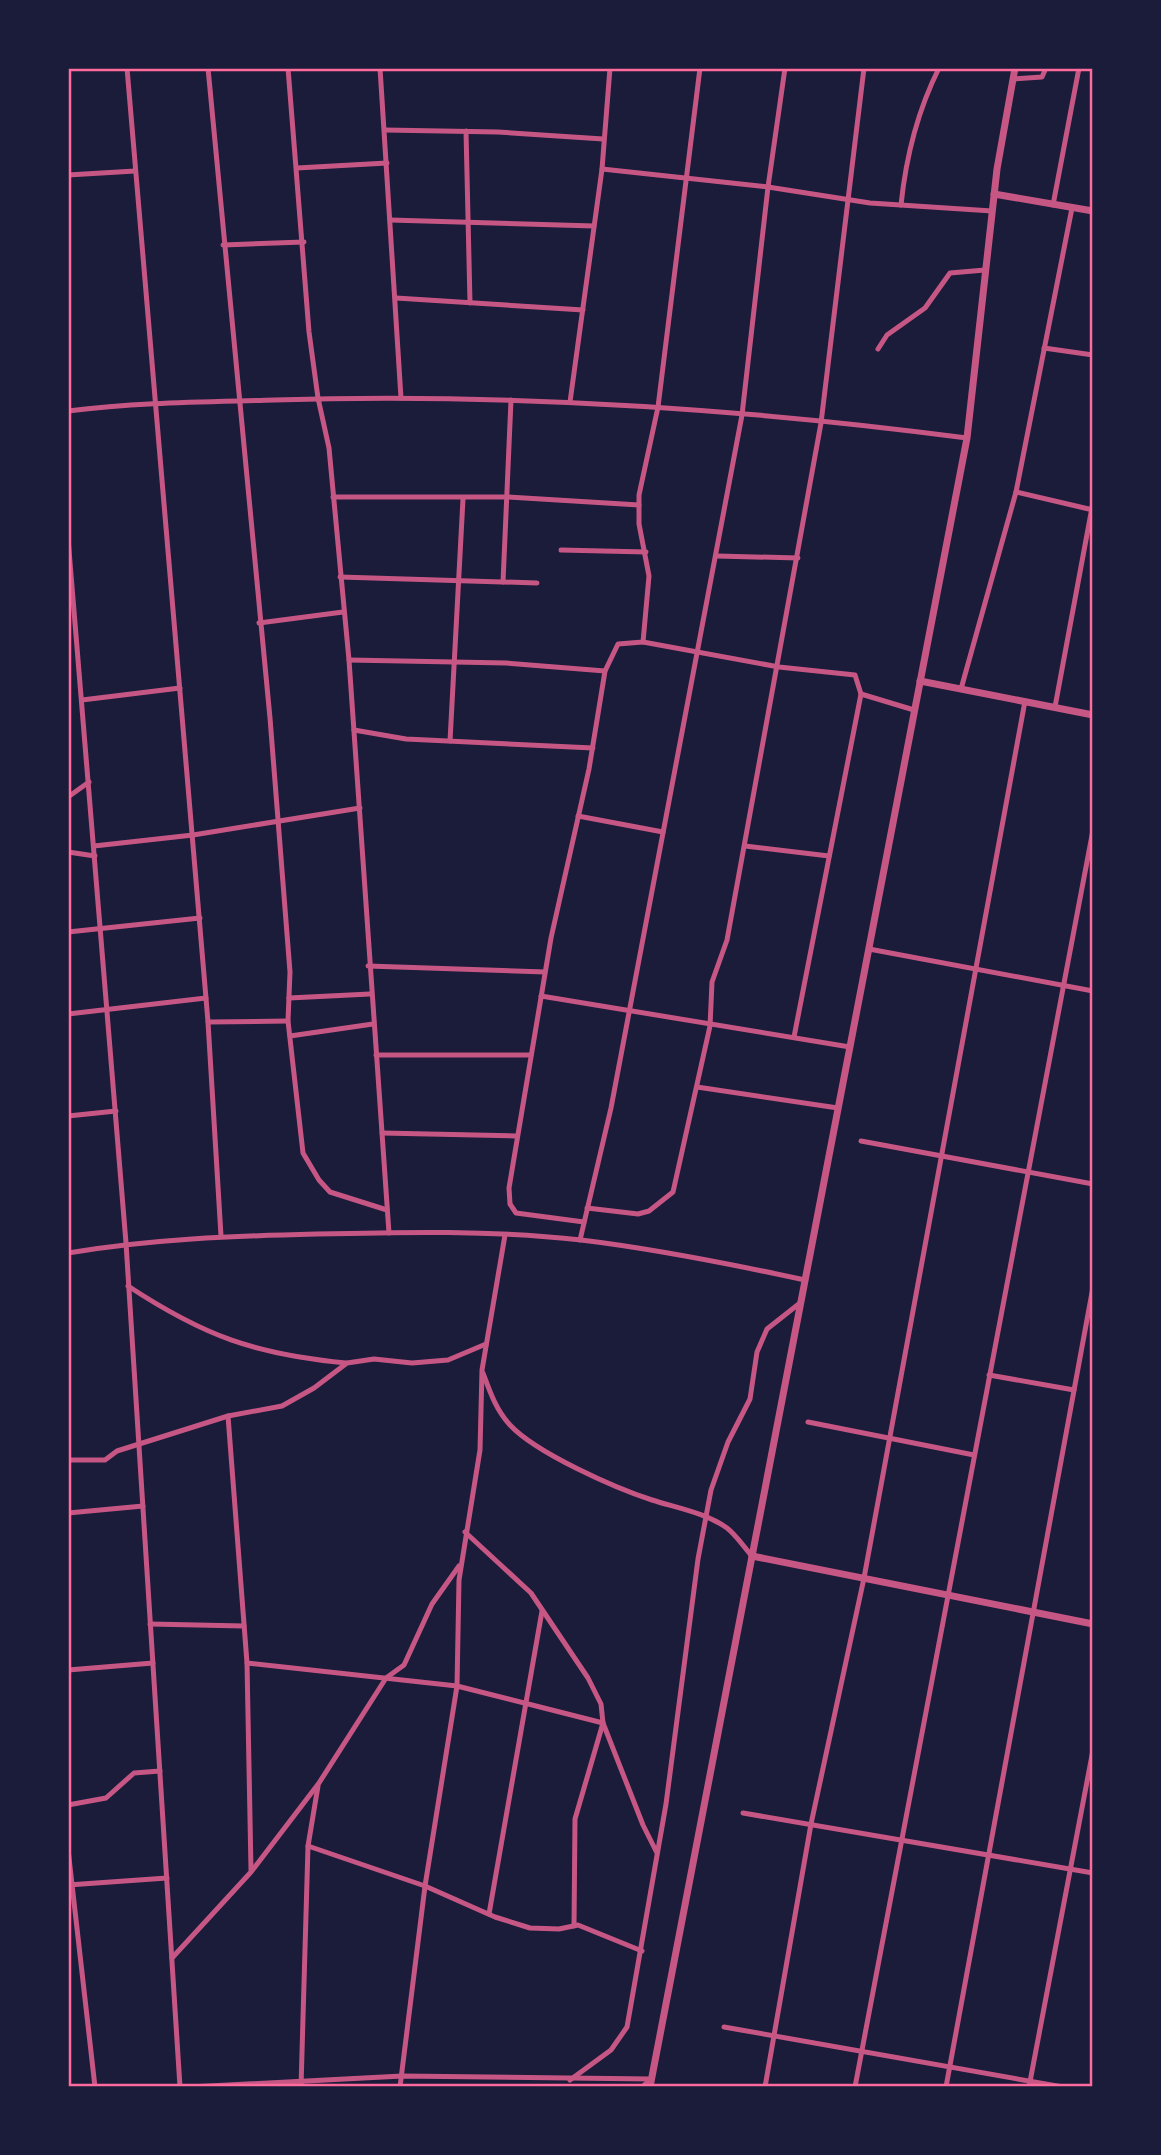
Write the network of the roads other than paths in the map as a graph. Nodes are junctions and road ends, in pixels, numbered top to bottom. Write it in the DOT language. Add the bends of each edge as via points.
graph roads {
  1 [pos="127,68"];
  2 [pos="208,68"];
  3 [pos="288,68"];
  4 [pos="380,68"];
  5 [pos="610,68"];
  6 [pos="701,68"];
  7 [pos="785,68"];
  8 [pos="864,68"];
  9 [pos="939,68"];
  10 [pos="1015,68"];
  11 [pos="1046,68"];
  12 [pos="1079,68"];
  13 [pos="1013,79"];
  14 [pos="385,130"];
  15 [pos="466,131"];
  16 [pos="603,139"];
  17 [pos="387,163"];
  18 [pos="297,168"];
  19 [pos="602,169"];
  20 [pos="135,172"];
  21 [pos="68,175"];
  22 [pos="686,177"];
  23 [pos="768,187"];
  24 [pos="994,194"];
  25 [pos="847,201"];
  26 [pos="901,205"];
  27 [pos="1052,205"];
  28 [pos="1072,208"];
  29 [pos="992,211"];
  30 [pos="1093,211"];
  31 [pos="390,220"];
  32 [pos="468,222"];
  33 [pos="594,226"];
  34 [pos="304,242"];
  35 [pos="223,245"];
  36 [pos="985,270"];
  37 [pos="396,298"];
  38 [pos="470,303"];
  39 [pos="583,310"];
  40 [pos="1044,348"];
  41 [pos="878,349"];
  42 [pos="1093,355"];
  43 [pos="318,398"];
  44 [pos="401,398"];
  45 [pos="511,400"];
  46 [pos="156,401"];
  47 [pos="238,401"];
  48 [pos="570,402"];
  49 [pos="658,407"];
  50 [pos="68,411"];
  51 [pos="742,415"];
  52 [pos="821,423"];
  53 [pos="967,438"];
  54 [pos="1016,492"];
  55 [pos="333,497"];
  56 [pos="508,497"];
  57 [pos="463,499"];
  58 [pos="1093,502"];
  59 [pos="639,505"];
  60 [pos="1092,510"];
  61 [pos="68,538"];
  62 [pos="561,550"];
  63 [pos="646,552"];
  64 [pos="717,556"];
  65 [pos="798,558"];
  66 [pos="340,578"];
  67 [pos="458,580"];
  68 [pos="503,582"];
  69 [pos="537,583"];
  70 [pos="343,612"];
  71 [pos="259,623"];
  72 [pos="76,630"];
  73 [pos="68,631"];
  74 [pos="643,642"];
  75 [pos="698,652"];
  76 [pos="349,660"];
  77 [pos="455,663"];
  78 [pos="779,667"];
  79 [pos="605,671"];
  80 [pos="920,681"];
  81 [pos="180,688"];
  82 [pos="961,689"];
  83 [pos="861,694"];
  84 [pos="82,700"];
  85 [pos="1025,701"];
  86 [pos="1055,707"];
  87 [pos="915,710"];
  88 [pos="1093,715"];
  89 [pos="354,730"];
  90 [pos="450,741"];
  91 [pos="593,748"];
  92 [pos="89,782"];
  93 [pos="68,797"];
  94 [pos="360,808"];
  95 [pos="578,816"];
  96 [pos="277,821"];
  97 [pos="1093,830"];
  98 [pos="663,832"];
  99 [pos="192,835"];
  100 [pos="94,846"];
  101 [pos="745,846"];
  102 [pos="68,852"];
  103 [pos="95,856"];
  104 [pos="829,856"];
  105 [pos="200,918"];
  106 [pos="101,929"];
  107 [pos="68,932"];
  108 [pos="869,949"];
  109 [pos="369,966"];
  110 [pos="976,969"];
  111 [pos="545,972"];
  112 [pos="1063,985"];
  113 [pos="1093,991"];
  114 [pos="370,994"];
  115 [pos="541,996"];
  116 [pos="206,998"];
  117 [pos="289,998"];
  118 [pos="107,1010"];
  119 [pos="629,1013"];
  120 [pos="68,1014"];
  121 [pos="288,1021"];
  122 [pos="208,1022"];
  123 [pos="373,1024"];
  124 [pos="710,1026"];
  125 [pos="290,1036"];
  126 [pos="794,1037"];
  127 [pos="850,1047"];
  128 [pos="376,1055"];
  129 [pos="531,1055"];
  130 [pos="697,1087"];
  131 [pos="838,1108"];
  132 [pos="116,1111"];
  133 [pos="68,1116"];
  134 [pos="382,1133"];
  135 [pos="516,1136"];
  136 [pos="860,1141"];
  137 [pos="942,1155"];
  138 [pos="1028,1172"];
  139 [pos="1093,1184"];
  140 [pos="587,1208"];
  141 [pos="387,1210"];
  142 [pos="584,1222"];
  143 [pos="389,1233"];
  144 [pos="505,1235"];
  145 [pos="221,1236"];
  146 [pos="580,1240"];
  147 [pos="126,1243"];
  148 [pos="68,1253"];
  149 [pos="805,1280"];
  150 [pos="128,1286"];
  151 [pos="1093,1287"];
  152 [pos="801,1303"];
  153 [pos="486,1345"];
  154 [pos="347,1363"];
  155 [pos="482,1370"];
  156 [pos="989,1375"];
  157 [pos="1074,1390"];
  158 [pos="228,1416"];
  159 [pos="808,1422"];
  160 [pos="890,1438"];
  161 [pos="139,1445"];
  162 [pos="974,1455"];
  163 [pos="68,1460"];
  164 [pos="143,1506"];
  165 [pos="68,1513"];
  166 [pos="706,1516"];
  167 [pos="465,1532"];
  168 [pos="752,1556"];
  169 [pos="461,1563"];
  170 [pos="864,1578"];
  171 [pos="948,1595"];
  172 [pos="542,1611"];
  173 [pos="1033,1612"];
  174 [pos="150,1624"];
  175 [pos="1093,1624"];
  176 [pos="244,1626"];
  177 [pos="153,1663"];
  178 [pos="247,1663"];
  179 [pos="68,1670"];
  180 [pos="386,1678"];
  181 [pos="457,1686"];
  182 [pos="526,1703"];
  183 [pos="603,1723"];
  184 [pos="1093,1750"];
  185 [pos="160,1771"];
  186 [pos="318,1783"];
  187 [pos="68,1805"];
  188 [pos="743,1813"];
  189 [pos="811,1824"];
  190 [pos="901,1840"];
  191 [pos="308,1846"];
  192 [pos="68,1849"];
  193 [pos="658,1853"];
  194 [pos="989,1855"];
  195 [pos="1070,1869"];
  196 [pos="251,1872"];
  197 [pos="1093,1872"];
  198 [pos="167,1878"];
  199 [pos="70,1885"];
  200 [pos="425,1886"];
  201 [pos="489,1914"];
  202 [pos="574,1926"];
  203 [pos="642,1951"];
  204 [pos="172,1958"];
  205 [pos="724,2027"];
  206 [pos="774,2035"];
  207 [pos="862,2050"];
  208 [pos="950,2066"];
  209 [pos="402,2076"];
  210 [pos="570,2080"];
  211 [pos="650,2083"];
  212 [pos="301,2084"];
  213 [pos="1030,2084"];
  214 [pos="95,2087"];
  215 [pos="180,2087"];
  216 [pos="190,2087"];
  217 [pos="400,2087"];
  218 [pos="642,2087"];
  219 [pos="765,2087"];
  220 [pos="855,2087"];
  221 [pos="946,2087"];
  222 [pos="1063,2087"];
  1 -- 20 [label="street"];
  2 -- 35 [label="street"];
  3 -- 18 [label="street"];
  4 -- 14 [label="street"];
  5 -- 16 [label="street"];
  6 -- 22 [label="street"];
  7 -- 23 [label="street"];
  8 -- 25 [label="street"];
  9 -- 26 [label="street" via="912,136"];
  10 -- 13 [label="street"];
  11 -- 13 [label="street" via="1042,77"];
  12 -- 27 [label="street"];
  13 -- 24 [label="street"];
  14 -- 15 [label="street"];
  14 -- 17 [label="street"];
  15 -- 16 [label="street"];
  15 -- 32 [label="street"];
  16 -- 19 [label="street"];
  17 -- 18 [label="street"];
  17 -- 31 [label="street"];
  18 -- 34 [label="street"];
  19 -- 22 [label="street"];
  19 -- 33 [label="street"];
  20 -- 21 [label="street"];
  20 -- 46 [label="street"];
  22 -- 23 [label="street"];
  22 -- 49 [label="street"];
  23 -- 25 [label="street"];
  23 -- 51 [label="street"];
  24 -- 27 [label="street"];
  24 -- 29 [label="street"];
  25 -- 26 [label="street"];
  25 -- 52 [label="street"];
  26 -- 29 [label="street"];
  27 -- 28 [label="street"];
  28 -- 30 [label="street"];
  28 -- 40 [label="street"];
  29 -- 36 [label="street"];
  31 -- 32 [label="street"];
  31 -- 37 [label="street"];
  32 -- 33 [label="street"];
  32 -- 38 [label="street"];
  33 -- 39 [label="street"];
  34 -- 35 [label="street"];
  34 -- 43 [label="street"];
  35 -- 47 [label="street"];
  36 -- 41 [label="street" via="950,273 925,308 887,335"];
  36 -- 53 [label="street"];
  37 -- 38 [label="street"];
  37 -- 44 [label="street"];
  38 -- 39 [label="street"];
  39 -- 48 [label="street"];
  40 -- 42 [label="street"];
  40 -- 54 [label="street"];
  43 -- 44 [label="street"];
  43 -- 47 [label="street"];
  43 -- 55 [label="street"];
  44 -- 45 [label="street"];
  45 -- 48 [label="street"];
  45 -- 56 [label="street"];
  46 -- 47 [label="street"];
  46 -- 50 [label="street"];
  46 -- 81 [label="street"];
  47 -- 71 [label="street"];
  48 -- 49 [label="street"];
  49 -- 51 [label="street"];
  49 -- 59 [label="street"];
  51 -- 52 [label="street"];
  51 -- 64 [label="street"];
  52 -- 53 [label="street"];
  52 -- 65 [label="street"];
  53 -- 80 [label="street"];
  54 -- 60 [label="street"];
  54 -- 82 [label="street"];
  55 -- 57 [label="street"];
  55 -- 66 [label="street"];
  56 -- 57 [label="street"];
  56 -- 59 [label="street"];
  56 -- 68 [label="street"];
  57 -- 67 [label="street"];
  58 -- 60 [label="street"];
  59 -- 63 [label="street"];
  60 -- 86 [label="street"];
  61 -- 72 [label="street"];
  62 -- 63 [label="street"];
  63 -- 74 [label="street" via="649,576"];
  64 -- 65 [label="street"];
  64 -- 75 [label="street"];
  65 -- 78 [label="street"];
  66 -- 67 [label="street"];
  66 -- 70 [label="street"];
  67 -- 68 [label="street"];
  67 -- 77 [label="street"];
  68 -- 69 [label="street"];
  70 -- 71 [label="street"];
  70 -- 76 [label="street"];
  71 -- 96 [label="street"];
  72 -- 73 [label="street"];
  72 -- 84 [label="street"];
  74 -- 75 [label="street"];
  74 -- 79 [label="street" via="618,645"];
  75 -- 78 [label="street"];
  75 -- 98 [label="street"];
  76 -- 77 [label="street"];
  76 -- 89 [label="street"];
  77 -- 79 [label="street"];
  77 -- 90 [label="street"];
  78 -- 83 [label="street" via="855,675"];
  78 -- 101 [label="street"];
  79 -- 91 [label="street"];
  80 -- 82 [label="street"];
  80 -- 87 [label="street"];
  81 -- 84 [label="street"];
  81 -- 99 [label="street"];
  82 -- 85 [label="street"];
  83 -- 87 [label="street"];
  83 -- 104 [label="street"];
  84 -- 92 [label="street"];
  85 -- 86 [label="street"];
  85 -- 110 [label="street"];
  86 -- 88 [label="street"];
  87 -- 108 [label="street"];
  89 -- 90 [label="street"];
  89 -- 94 [label="street"];
  90 -- 91 [label="street"];
  91 -- 95 [label="street"];
  92 -- 93 [label="street"];
  92 -- 100 [label="street"];
  94 -- 96 [label="street"];
  94 -- 109 [label="street"];
  95 -- 98 [label="street"];
  95 -- 111 [label="street"];
  96 -- 99 [label="street"];
  96 -- 117 [label="street"];
  97 -- 112 [label="street"];
  98 -- 119 [label="street"];
  99 -- 100 [label="street"];
  99 -- 105 [label="street"];
  100 -- 103 [label="street"];
  101 -- 104 [label="street"];
  101 -- 124 [label="street" via="727,940 712,982"];
  102 -- 103 [label="street"];
  103 -- 106 [label="street"];
  104 -- 126 [label="street"];
  105 -- 106 [label="street"];
  105 -- 116 [label="street"];
  106 -- 107 [label="street"];
  106 -- 118 [label="street"];
  108 -- 110 [label="street"];
  108 -- 127 [label="street"];
  109 -- 111 [label="street"];
  109 -- 114 [label="street"];
  110 -- 112 [label="street"];
  110 -- 137 [label="street"];
  111 -- 115 [label="street"];
  112 -- 113 [label="street"];
  112 -- 138 [label="street"];
  114 -- 117 [label="street"];
  114 -- 123 [label="street"];
  115 -- 119 [label="street"];
  115 -- 129 [label="street"];
  116 -- 118 [label="street"];
  116 -- 122 [label="street"];
  117 -- 121 [label="street"];
  118 -- 120 [label="street"];
  118 -- 132 [label="street"];
  119 -- 124 [label="street"];
  119 -- 140 [label="street"];
  121 -- 122 [label="street"];
  121 -- 125 [label="street"];
  122 -- 145 [label="street"];
  123 -- 125 [label="street"];
  123 -- 128 [label="street"];
  124 -- 126 [label="street"];
  124 -- 130 [label="street"];
  125 -- 141 [label="street" via="303,1153 309,1166 330,1192"];
  126 -- 127 [label="street"];
  127 -- 131 [label="street"];
  128 -- 129 [label="street"];
  128 -- 134 [label="street"];
  129 -- 135 [label="street"];
  130 -- 131 [label="street"];
  130 -- 140 [label="street" via="669,1198 638,1214"];
  131 -- 149 [label="street"];
  132 -- 133 [label="street"];
  132 -- 147 [label="street"];
  134 -- 135 [label="street"];
  134 -- 141 [label="street"];
  135 -- 142 [label="street" via="509,1188 513,1210"];
  136 -- 137 [label="street"];
  137 -- 138 [label="street"];
  137 -- 160 [label="street"];
  138 -- 139 [label="street"];
  138 -- 156 [label="street"];
  140 -- 142 [label="street"];
  141 -- 143 [label="street"];
  142 -- 146 [label="street"];
  143 -- 144 [label="street"];
  143 -- 145 [label="street"];
  144 -- 146 [label="street"];
  144 -- 153 [label="street"];
  145 -- 147 [label="street"];
  146 -- 149 [label="street"];
  147 -- 148 [label="street"];
  147 -- 150 [label="street"];
  149 -- 152 [label="street"];
  150 -- 154 [label="street" via="219,1338"];
  150 -- 161 [label="street"];
  151 -- 157 [label="street"];
  152 -- 166 [label="street" via="767,1329 757,1352 750,1399 728,1442"];
  152 -- 168 [label="street"];
  153 -- 154 [label="street" via="448,1360"];
  153 -- 155 [label="street"];
  154 -- 158 [label="street" via="282,1406"];
  155 -- 166 [label="street" via="493,1401 511,1426 554,1455 646,1498"];
  155 -- 167 [label="street" via="480,1450"];
  156 -- 157 [label="street"];
  156 -- 162 [label="street"];
  157 -- 173 [label="street"];
  158 -- 161 [label="street"];
  158 -- 176 [label="street"];
  159 -- 160 [label="street"];
  160 -- 162 [label="street"];
  160 -- 170 [label="street"];
  161 -- 163 [label="street" via="105,1460"];
  161 -- 164 [label="street"];
  162 -- 171 [label="street"];
  164 -- 165 [label="street"];
  164 -- 174 [label="street"];
  166 -- 168 [label="street" via="728,1529"];
  166 -- 193 [label="street"];
  167 -- 169 [label="street"];
  167 -- 172 [label="street" via="531,1593"];
  168 -- 170 [label="street"];
  168 -- 211 [label="street"];
  169 -- 180 [label="street" via="432,1604 404,1665"];
  169 -- 181 [label="street"];
  170 -- 171 [label="street"];
  170 -- 189 [label="street"];
  171 -- 173 [label="street"];
  171 -- 190 [label="street"];
  172 -- 182 [label="street"];
  172 -- 183 [label="street" via="588,1678 601,1704"];
  173 -- 175 [label="street"];
  173 -- 194 [label="street"];
  174 -- 176 [label="street"];
  174 -- 177 [label="street"];
  176 -- 178 [label="street"];
  177 -- 179 [label="street"];
  177 -- 185 [label="street"];
  178 -- 180 [label="street"];
  178 -- 196 [label="street"];
  180 -- 181 [label="street"];
  180 -- 186 [label="street"];
  181 -- 182 [label="street"];
  181 -- 200 [label="street"];
  182 -- 183 [label="street"];
  182 -- 201 [label="street"];
  183 -- 193 [label="street"];
  183 -- 202 [label="street" via="575,1819"];
  184 -- 195 [label="street"];
  185 -- 187 [label="street" via="134,1773 106,1798"];
  185 -- 198 [label="street"];
  186 -- 191 [label="street"];
  186 -- 196 [label="street"];
  188 -- 189 [label="street"];
  189 -- 190 [label="street"];
  189 -- 206 [label="street"];
  190 -- 194 [label="street"];
  190 -- 207 [label="street"];
  191 -- 200 [label="street"];
  191 -- 212 [label="street"];
  192 -- 199 [label="street"];
  193 -- 203 [label="street"];
  194 -- 195 [label="street"];
  194 -- 208 [label="street"];
  195 -- 197 [label="street"];
  195 -- 213 [label="street"];
  196 -- 204 [label="street"];
  198 -- 199 [label="street"];
  198 -- 204 [label="street"];
  199 -- 214 [label="street"];
  200 -- 201 [label="street"];
  200 -- 209 [label="street"];
  201 -- 202 [label="street" via="530,1928"];
  202 -- 203 [label="street"];
  203 -- 210 [label="street" via="627,2027 611,2050"];
  204 -- 215 [label="street"];
  205 -- 206 [label="street"];
  206 -- 207 [label="street"];
  206 -- 219 [label="street"];
  207 -- 208 [label="street"];
  207 -- 220 [label="street"];
  208 -- 213 [label="street"];
  208 -- 221 [label="street"];
  209 -- 210 [label="street"];
  209 -- 212 [label="street"];
  209 -- 217 [label="street"];
  210 -- 211 [label="street"];
  211 -- 218 [label="street"];
  212 -- 216 [label="street" via="251,2081"];
  213 -- 222 [label="street"];
}
